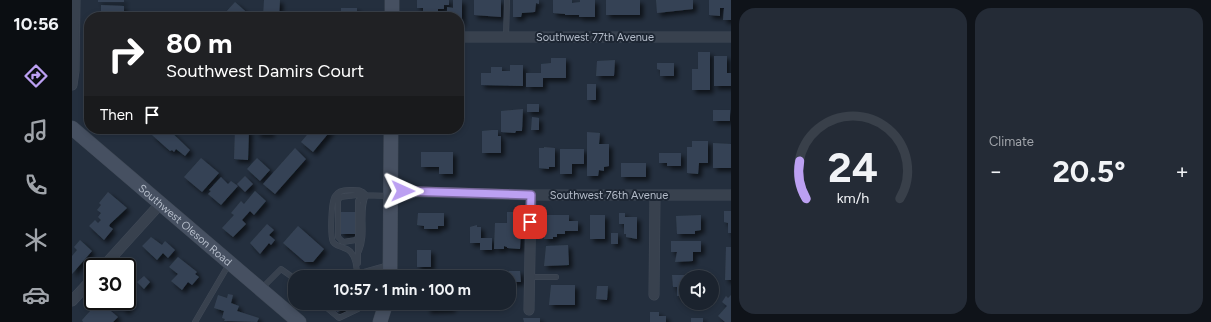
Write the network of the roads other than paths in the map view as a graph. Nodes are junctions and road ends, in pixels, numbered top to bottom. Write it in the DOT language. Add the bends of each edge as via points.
graph roads {
  1 [pos="75,0"];
  2 [pos="392,0"];
  3 [pos="507,0"];
  4 [pos="392,12"];
  5 [pos="464,37"];
  6 [pos="506,37"];
  7 [pos="731,37"];
  8 [pos="72,85"];
  9 [pos="72,128"];
  10 [pos="391,134"];
  11 [pos="391,193"];
  12 [pos="366,195"];
  13 [pos="531,195"];
  14 [pos="655,195"];
  15 [pos="731,195"];
  16 [pos="161,203"];
  17 [pos="358,237"];
  18 [pos="358,253"];
  19 [pos="111,258"];
  20 [pos="230,262"];
  21 [pos="356,270"];
  22 [pos="357,270"];
  23 [pos="390,270"];
  24 [pos="288,273"];
  25 [pos="529,277"];
  26 [pos="556,277"];
  27 [pos="84,288"];
  28 [pos="261,289"];
  29 [pos="654,295"];
  30 [pos="72,301"];
  31 [pos="329,310"];
  32 [pos="356,310"];
  33 [pos="384,310"];
  34 [pos="390,310"];
  35 [pos="529,310"];
  36 [pos="195,322"];
  37 [pos="299,322"];
  38 [pos="380,322"];
  39 [pos="389,322"];
  1 -- 8 [label="street"];
  2 -- 4 [label="main road"];
  3 -- 6 [label="lane"];
  5 -- 6 [label="street, Southwest 77th Avenue"];
  6 -- 7 [label="street, Southwest 77th Avenue"];
  9 -- 16 [label="main road, Southwest Oleson Road"];
  10 -- 11 [label="main road"];
  11 -- 12 [label="lane"];
  11 -- 13 [label="street, Southwest 76th Avenue"];
  11 -- 23 [label="main road"];
  12 -- 17 [label="lane" via="358,201"];
  12 -- 17 [label="lane" via="342,196 338,201 338,237 343,242 356,240"];
  12 -- 18 [label="lane" via="362,241"];
  12 -- 21 [label="lane" via="360,190 341,191 332,201 332,239 335,244 352,253"];
  13 -- 14 [label="street, Southwest 76th Avenue"];
  13 -- 25 [label="street"];
  14 -- 15 [label="street, Southwest 76th Avenue"];
  14 -- 29 [label="street"];
  16 -- 19 [label="street"];
  16 -- 20 [label="main road, Southwest Oleson Road"];
  17 -- 18 [label="lane"];
  18 -- 22 [label="lane"];
  20 -- 28 [label="main road, Southwest Oleson Road"];
  20 -- 36 [label="lane"];
  24 -- 28 [label="lane" via="281,269"];
  25 -- 26 [label="lane"];
  25 -- 35 [label="street"];
  27 -- 30 [label="street"];
  28 -- 37 [label="main road, Southwest Oleson Road"];
  31 -- 32 [label="lane" via="339,318"];
  33 -- 38 [label="main road"];
  34 -- 39 [label="main road"];
}
